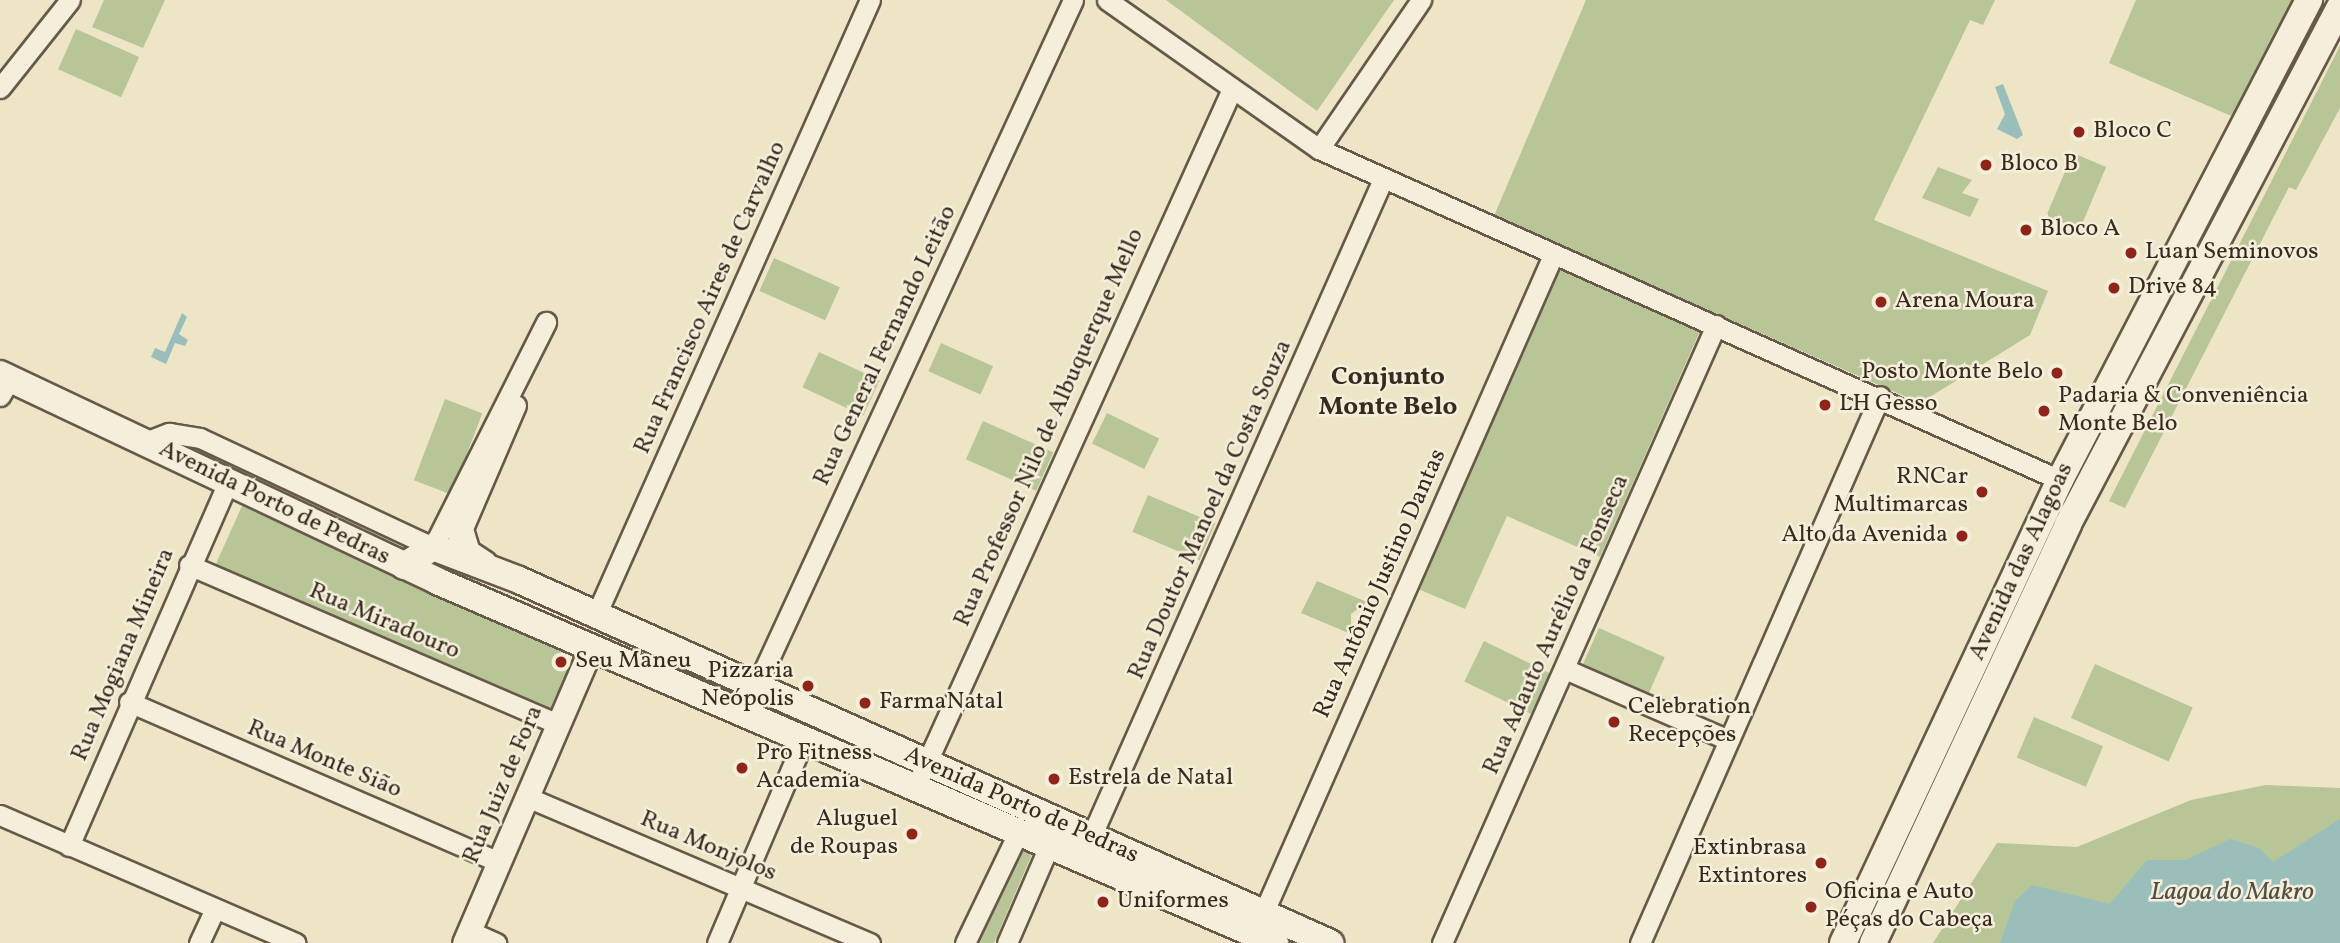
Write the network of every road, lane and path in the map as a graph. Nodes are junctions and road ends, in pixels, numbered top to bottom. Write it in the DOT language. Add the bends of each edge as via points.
graph roads {
  1 [pos="70,0"];
  2 [pos="870,0"];
  3 [pos="1073,0"];
  4 [pos="1107,0"];
  5 [pos="1421,0"];
  6 [pos="2309,0"];
  7 [pos="2340,8"];
  8 [pos="2271,71"];
  9 [pos="0,88"];
  10 [pos="1232,89"];
  11 [pos="1319,149"];
  12 [pos="2263,156"];
  13 [pos="1383,179"];
  14 [pos="1553,255"];
  15 [pos="546,322"];
  16 [pos="1716,325"];
  17 [pos="519,380"];
  18 [pos="3,383"];
  19 [pos="1880,396"];
  20 [pos="145,442"];
  21 [pos="2060,480"];
  22 [pos="227,485"];
  23 [pos="2044,512"];
  24 [pos="2068,524"];
  25 [pos="461,533"];
  26 [pos="437,550"];
  27 [pos="189,565"];
  28 [pos="492,569"];
  29 [pos="416,571"];
  30 [pos="596,615"];
  31 [pos="591,648"];
  32 [pos="1565,669"];
  33 [pos="757,690"];
  34 [pos="129,702"];
  35 [pos="744,713"];
  36 [pos="559,724"];
  37 [pos="803,739"];
  38 [pos="1728,740"];
  39 [pos="927,763"];
  40 [pos="915,788"];
  41 [pos="527,797"];
  42 [pos="0,815"];
  43 [pos="1018,833"];
  44 [pos="69,846"];
  45 [pos="1049,846"];
  46 [pos="1086,849"];
  47 [pos="499,862"];
  48 [pos="742,888"];
  49 [pos="1866,896"];
  50 [pos="215,909"];
  51 [pos="1264,930"];
  52 [pos="467,937"];
  53 [pos="199,943"];
  54 [pos="296,943"];
  55 [pos="496,943"];
  56 [pos="717,943"];
  57 [pos="870,943"];
  58 [pos="965,943"];
  59 [pos="1007,943"];
  60 [pos="1331,943"];
  61 [pos="1442,943"];
  62 [pos="1640,943"];
  63 [pos="1843,943"];
  64 [pos="1853,943"];
  65 [pos="1873,943"];
  1 -- 9 [label="street"];
  2 -- 30 [label="street, Rua Francisco Aires de Carvalho"];
  3 -- 33 [label="street, Rua General Fernando Leitão"];
  4 -- 10 [label="street"];
  5 -- 11 [label="street"];
  6 -- 8 [label="main road, Avenida das Alagoas"];
  7 -- 12 [label="main road, Avenida das Alagoas"];
  8 -- 12 [label="main road" via="2284,83 2284,97"];
  8 -- 21 [label="main road, Avenida das Alagoas"];
  10 -- 11 [label="street"];
  10 -- 39 [label="street, Rua Professor Nilo de Albuquerque Mello"];
  11 -- 13 [label="street"];
  12 -- 24 [label="main road, Avenida das Alagoas"];
  13 -- 14 [label="street"];
  13 -- 46 [label="street, Rua Doutor Manoel da Costa Souza"];
  14 -- 16 [label="street"];
  14 -- 51 [label="street, Rua Antônio Justino Dantas"];
  15 -- 17 [label="street"];
  16 -- 19 [label="street"];
  16 -- 32 [label="street, Rua Adauto Aurélio da Fonseca"];
  17 -- 25 [label="street" via="517,402"];
  17 -- 26 [label="street"];
  18 -- 20 [label="main road, Avenida Porto de Pedras"];
  19 -- 21 [label="street"];
  19 -- 38 [label="street"];
  20 -- 22 [label="main road, Avenida Porto de Pedras"];
  20 -- 26 [label="street, Avenida Porto de Pedras" via="169,433 200,438"];
  21 -- 23 [label="main road, Avenida das Alagoas"];
  22 -- 27 [label="street, Rua Mogiana Mineira"];
  22 -- 29 [label="main road, Avenida Porto de Pedras"];
  23 -- 24 [label="main road"];
  23 -- 49 [label="main road, Avenida das Alagoas"];
  24 -- 65 [label="main road, Avenida das Alagoas"];
  25 -- 28 [label="main road" via="467,553"];
  26 -- 28 [label="main road, Avenida Porto de Pedras"];
  26 -- 29 [label="main road, Avenida Porto de Pedras"];
  27 -- 34 [label="street, Rua Mogiana Mineira"];
  27 -- 36 [label="street, Rua Miradouro"];
  28 -- 30 [label="main road, Avenida Porto de Pedras"];
  29 -- 31 [label="main road, Avenida Porto de Pedras"];
  30 -- 33 [label="main road, Avenida Porto de Pedras"];
  31 -- 35 [label="main road, Avenida Porto de Pedras"];
  31 -- 36 [label="street, Rua Juiz de Fora"];
  32 -- 38 [label="street"];
  32 -- 61 [label="street, Rua Adauto Aurélio da Fonseca"];
  33 -- 35 [label="street, Rua General Fernando Leitão"];
  33 -- 39 [label="main road, Avenida Porto de Pedras"];
  34 -- 44 [label="street, Rua Mogiana Mineira"];
  34 -- 47 [label="street, Rua Monte Sião"];
  35 -- 37 [label="main road, Avenida Porto de Pedras"];
  36 -- 41 [label="street, Rua Juiz de Fora"];
  37 -- 40 [label="main road, Avenida Porto de Pedras"];
  37 -- 48 [label="street"];
  38 -- 62 [label="street"];
  39 -- 40 [label="street, Rua Professor Nilo de Albuquerque Mello"];
  39 -- 46 [label="main road, Avenida Porto de Pedras"];
  40 -- 43 [label="main road, Avenida Porto de Pedras"];
  41 -- 47 [label="street, Rua Juiz de Fora"];
  41 -- 48 [label="street, Rua Monjolos"];
  42 -- 44 [label="street"];
  43 -- 45 [label="main road, Avenida Porto de Pedras"];
  43 -- 58 [label="street"];
  44 -- 50 [label="street"];
  45 -- 46 [label="main road, Avenida Porto de Pedras"];
  45 -- 59 [label="street"];
  46 -- 51 [label="main road, Avenida Porto de Pedras"];
  47 -- 52 [label="street, Rua Juiz de Fora"];
  48 -- 56 [label="street"];
  48 -- 57 [label="street, Rua Monjolos"];
  49 -- 63 [label="main road, Avenida das Alagoas"];
  49 -- 64 [label="main road"];
  50 -- 53 [label="street"];
  50 -- 54 [label="street"];
  51 -- 60 [label="main road, Avenida Porto de Pedras"];
  52 -- 55 [label="street"];
}
